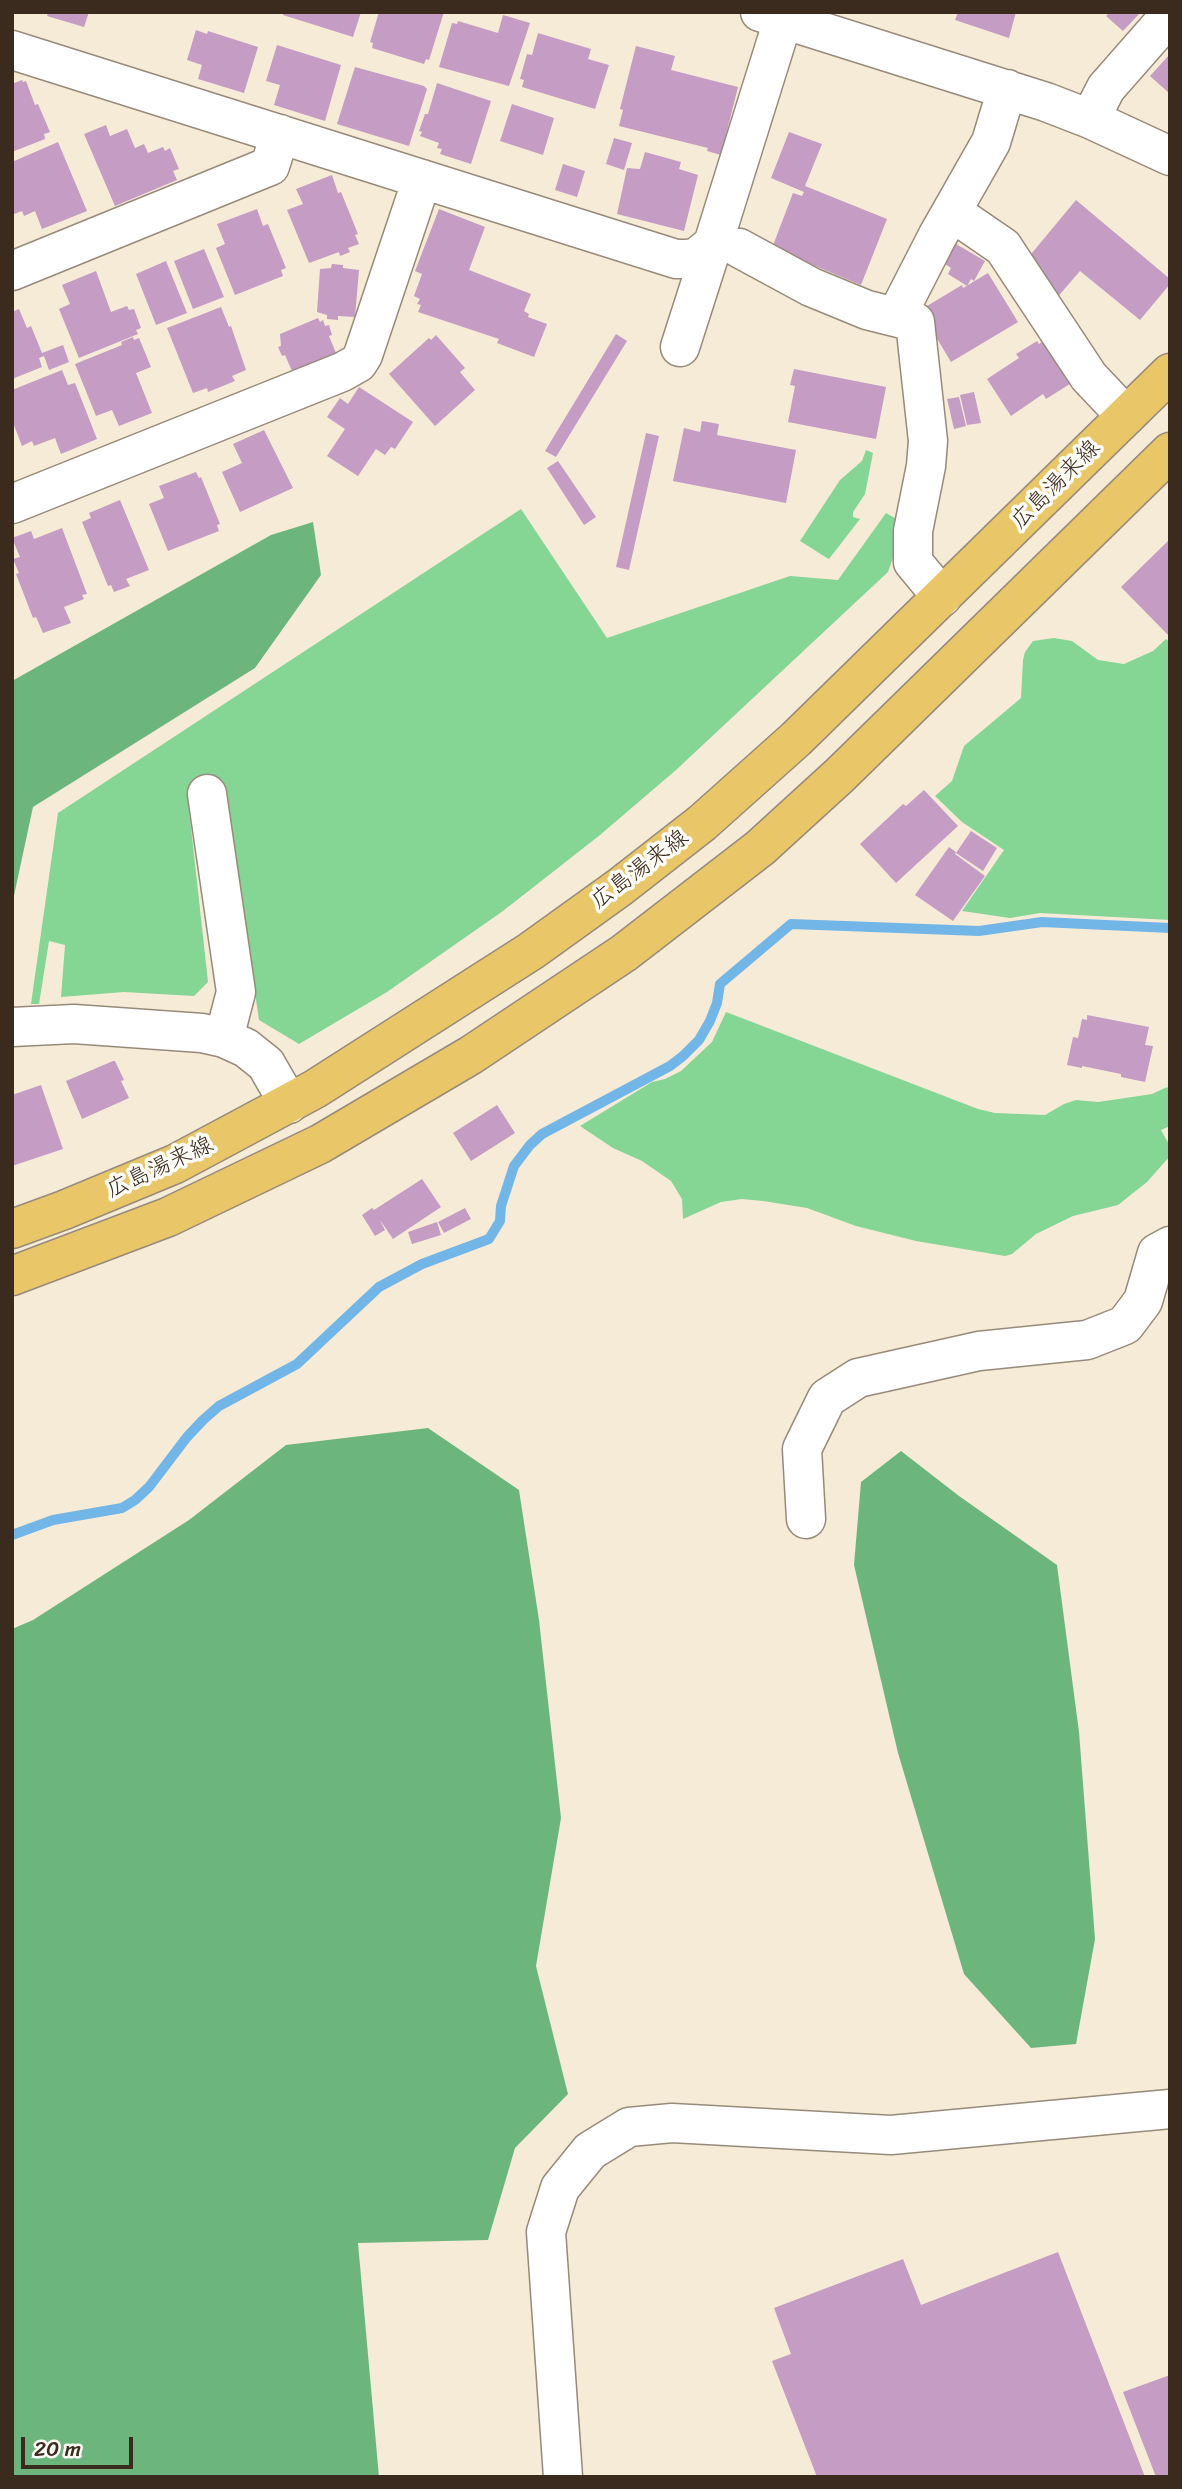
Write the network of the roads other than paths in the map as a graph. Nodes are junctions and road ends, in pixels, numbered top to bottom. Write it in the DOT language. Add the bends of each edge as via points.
graph roads {
  1 [pos="1170,15"];
  2 [pos="771,16"];
  3 [pos="12,50"];
  4 [pos="1007,89"];
  5 [pos="1090,119"];
  6 [pos="280,134"];
  7 [pos="1170,156"];
  8 [pos="422,179"];
  9 [pos="952,212"];
  10 [pos="726,246"];
  11 [pos="12,271"];
  12 [pos="896,317"];
  13 [pos="680,347"];
  14 [pos="1170,373"];
  15 [pos="1126,416"];
  16 [pos="1170,452"];
  17 [pos="12,503"];
  18 [pos="942,597"];
  19 [pos="208,794"];
  20 [pos="12,1027"];
  21 [pos="224,1038"];
  22 [pos="289,1104"];
  23 [pos="12,1229"];
  24 [pos="1170,1246"];
  25 [pos="12,1276"];
  26 [pos="806,1519"];
  27 [pos="1170,2109"];
  28 [pos="564,2477"];
  1 -- 5 [label="street" via="1106,89"];
  2 -- 4 [label="street"];
  2 -- 10 [label="street"];
  3 -- 6 [label="street"];
  4 -- 5 [label="street"];
  4 -- 9 [label="street" via="991,142"];
  5 -- 7 [label="street"];
  6 -- 8 [label="street"];
  6 -- 11 [label="street" via="270,166"];
  8 -- 10 [label="street" via="676,258 696,258"];
  8 -- 17 [label="street" via="358,363"];
  9 -- 12 [label="street"];
  9 -- 15 [label="street" via="1003,247 1089,377"];
  10 -- 12 [label="street" via="811,287"];
  10 -- 13 [label="street"];
  12 -- 18 [label="street" via="915,322 928,441 913,531 913,562"];
  14 -- 15 [label="main road, 広島湯来線"];
  15 -- 18 [label="main road, 広島湯来線"];
  16 -- 25 [label="main road, 広島湯来線" via="840,775 760,848 624,953 471,1055 320,1144 168,1217"];
  18 -- 22 [label="main road, 広島湯来線" via="796,739 702,823 620,887 531,951"];
  19 -- 21 [label="street" via="236,992"];
  20 -- 21 [label="street" via="74,1024"];
  21 -- 22 [label="street" via="267,1064"];
  22 -- 23 [label="main road, 広島湯来線" via="175,1164"];
  24 -- 26 [label="street" via="1157,1253 1143,1301 1125,1325 1087,1340 979,1352 858,1378 827,1398 802,1450"];
  27 -- 28 [label="street" via="891,2134 671,2123 629,2127 590,2151 560,2188 546,2232"];
}
